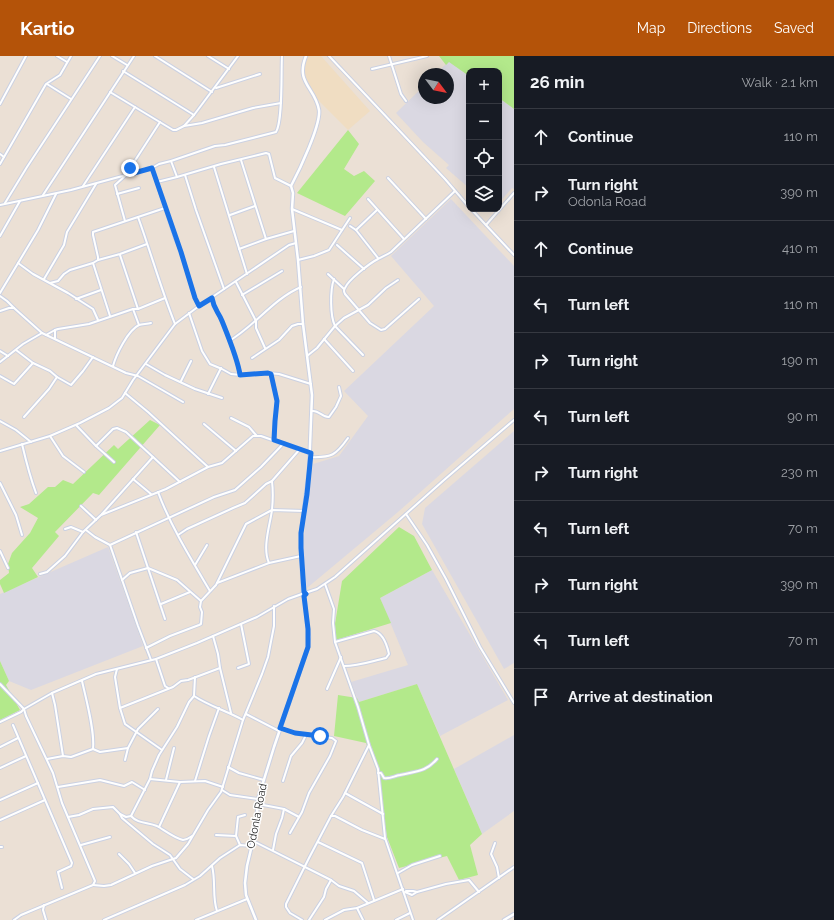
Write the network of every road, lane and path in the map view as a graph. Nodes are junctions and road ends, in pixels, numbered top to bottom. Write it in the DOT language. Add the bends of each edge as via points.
graph roads {
  1 [pos="26,56"];
  2 [pos="58,56"];
  3 [pos="71,56"];
  4 [pos="100,56"];
  5 [pos="112,56"];
  6 [pos="134,56"];
  7 [pos="155,56"];
  8 [pos="208,56"];
  9 [pos="238,56"];
  10 [pos="282,56"];
  11 [pos="306,56"];
  12 [pos="329,56"];
  13 [pos="389,56"];
  14 [pos="427,56"];
  15 [pos="422,57"];
  16 [pos="67,62"];
  17 [pos="127,65"];
  18 [pos="392,65"];
  19 [pos="229,69"];
  20 [pos="372,69"];
  21 [pos="123,71"];
  22 [pos="260,74"];
  23 [pos="46,84"];
  24 [pos="214,88"];
  25 [pos="110,92"];
  26 [pos="212,92"];
  27 [pos="71,99"];
  28 [pos="406,101"];
  29 [pos="281,102"];
  30 [pos="0,104"];
  31 [pos="135,107"];
  32 [pos="194,115"];
  33 [pos="160,122"];
  34 [pos="184,126"];
  35 [pos="0,154"];
  36 [pos="4,156"];
  37 [pos="241,160"];
  38 [pos="171,161"];
  39 [pos="0,164"];
  40 [pos="214,166"];
  41 [pos="130,168"];
  42 [pos="152,168"];
  43 [pos="134,173"];
  44 [pos="185,175"];
  45 [pos="125,176"];
  46 [pos="177,178"];
  47 [pos="388,178"];
  48 [pos="157,182"];
  49 [pos="86,183"];
  50 [pos="97,183"];
  51 [pos="88,185"];
  52 [pos="83,186"];
  53 [pos="291,186"];
  54 [pos="139,188"];
  55 [pos="455,191"];
  56 [pos="514,193"];
  57 [pos="56,194"];
  58 [pos="116,194"];
  59 [pos="43,195"];
  60 [pos="368,199"];
  61 [pos="20,201"];
  62 [pos="7,202"];
  63 [pos="16,202"];
  64 [pos="466,203"];
  65 [pos="0,205"];
  66 [pos="18,205"];
  67 [pos="255,206"];
  68 [pos="165,208"];
  69 [pos="292,209"];
  70 [pos="377,210"];
  71 [pos="474,212"];
  72 [pos="229,215"];
  73 [pos="138,217"];
  74 [pos="350,218"];
  75 [pos="426,219"];
  76 [pos="125,222"];
  77 [pos="486,225"];
  78 [pos="350,226"];
  79 [pos="342,230"];
  80 [pos="356,230"];
  81 [pos="294,231"];
  82 [pos="0,236"];
  83 [pos="266,239"];
  84 [pos="404,239"];
  85 [pos="296,243"];
  86 [pos="147,244"];
  87 [pos="337,245"];
  88 [pos="239,249"];
  89 [pos="120,254"];
  90 [pos="514,255"];
  91 [pos="99,258"];
  92 [pos="378,258"];
  93 [pos="298,260"];
  94 [pos="93,262"];
  95 [pos="18,264"];
  96 [pos="364,269"];
  97 [pos="282,271"];
  98 [pos="247,274"];
  99 [pos="328,274"];
  100 [pos="44,279"];
  101 [pos="334,279"];
  102 [pos="398,280"];
  103 [pos="58,281"];
  104 [pos="236,282"];
  105 [pos="50,283"];
  106 [pos="301,287"];
  107 [pos="60,288"];
  108 [pos="224,289"];
  109 [pos="344,289"];
  110 [pos="101,290"];
  111 [pos="0,295"];
  112 [pos="242,295"];
  113 [pos="81,298"];
  114 [pos="165,298"];
  115 [pos="212,298"];
  116 [pos="76,299"];
  117 [pos="419,299"];
  118 [pos="81,302"];
  119 [pos="199,306"];
  120 [pos="14,308"];
  121 [pos="133,309"];
  122 [pos="138,309"];
  123 [pos="358,309"];
  124 [pos="0,311"];
  125 [pos="189,313"];
  126 [pos="110,316"];
  127 [pos="98,320"];
  128 [pos="256,321"];
  129 [pos="152,322"];
  130 [pos="175,324"];
  131 [pos="303,324"];
  132 [pos="139,325"];
  133 [pos="335,326"];
  134 [pos="56,330"];
  135 [pos="42,334"];
  136 [pos="46,335"];
  137 [pos="55,339"];
  138 [pos="324,339"];
  139 [pos="229,341"];
  140 [pos="266,348"];
  141 [pos="16,350"];
  142 [pos="0,351"];
  143 [pos="363,355"];
  144 [pos="8,356"];
  145 [pos="307,356"];
  146 [pos="93,357"];
  147 [pos="252,358"];
  148 [pos="191,361"];
  149 [pos="0,362"];
  150 [pos="33,363"];
  151 [pos="146,364"];
  152 [pos="113,366"];
  153 [pos="221,368"];
  154 [pos="353,371"];
  155 [pos="271,374"];
  156 [pos="240,375"];
  157 [pos="0,376"];
  158 [pos="136,376"];
  159 [pos="57,377"];
  160 [pos="180,382"];
  161 [pos="311,384"];
  162 [pos="339,387"];
  163 [pos="125,393"];
  164 [pos="208,394"];
  165 [pos="222,398"];
  166 [pos="183,402"];
  167 [pos="312,411"];
  168 [pos="24,417"];
  169 [pos="231,418"];
  170 [pos="514,420"];
  171 [pos="0,421"];
  172 [pos="204,424"];
  173 [pos="76,425"];
  174 [pos="256,435"];
  175 [pos="50,436"];
  176 [pos="348,438"];
  177 [pos="274,440"];
  178 [pos="30,442"];
  179 [pos="284,443"];
  180 [pos="22,444"];
  181 [pos="96,446"];
  182 [pos="300,449"];
  183 [pos="0,451"];
  184 [pos="236,451"];
  185 [pos="310,455"];
  186 [pos="153,457"];
  187 [pos="114,462"];
  188 [pos="208,467"];
  189 [pos="84,472"];
  190 [pos="133,479"];
  191 [pos="272,481"];
  192 [pos="180,482"];
  193 [pos="0,483"];
  194 [pos="158,492"];
  195 [pos="36,493"];
  196 [pos="151,495"];
  197 [pos="81,506"];
  198 [pos="272,510"];
  199 [pos="305,511"];
  200 [pos="406,514"];
  201 [pos="101,515"];
  202 [pos="169,517"];
  203 [pos="96,520"];
  204 [pos="65,529"];
  205 [pos="86,530"];
  206 [pos="83,532"];
  207 [pos="136,532"];
  208 [pos="178,534"];
  209 [pos="22,535"];
  210 [pos="110,545"];
  211 [pos="207,545"];
  212 [pos="0,551"];
  213 [pos="301,556"];
  214 [pos="269,563"];
  215 [pos="195,565"];
  216 [pos="8,568"];
  217 [pos="148,568"];
  218 [pos="40,574"];
  219 [pos="122,580"];
  220 [pos="217,583"];
  221 [pos="325,584"];
  222 [pos="210,591"];
  223 [pos="190,592"];
  224 [pos="304,594"];
  225 [pos="201,601"];
  226 [pos="161,604"];
  227 [pos="274,606"];
  228 [pos="165,619"];
  229 [pos="241,624"];
  230 [pos="213,636"];
  231 [pos="335,642"];
  232 [pos="146,648"];
  233 [pos="341,656"];
  234 [pos="156,659"];
  235 [pos="151,660"];
  236 [pos="344,666"];
  237 [pos="220,668"];
  238 [pos="238,668"];
  239 [pos="117,669"];
  240 [pos="195,677"];
  241 [pos="82,681"];
  242 [pos="0,684"];
  243 [pos="165,686"];
  244 [pos="168,688"];
  245 [pos="328,689"];
  246 [pos="164,690"];
  247 [pos="52,693"];
  248 [pos="194,696"];
  249 [pos="514,703"];
  250 [pos="24,708"];
  251 [pos="120,708"];
  252 [pos="219,708"];
  253 [pos="158,709"];
  254 [pos="231,713"];
  255 [pos="246,714"];
  256 [pos="244,720"];
  257 [pos="0,722"];
  258 [pos="13,725"];
  259 [pos="280,730"];
  260 [pos="136,732"];
  261 [pos="306,735"];
  262 [pos="18,738"];
  263 [pos="369,745"];
  264 [pos="0,746"];
  265 [pos="128,748"];
  266 [pos="174,748"];
  267 [pos="93,749"];
  268 [pos="162,750"];
  269 [pos="26,756"];
  270 [pos="64,756"];
  271 [pos="46,759"];
  272 [pos="437,759"];
  273 [pos="125,760"];
  274 [pos="228,767"];
  275 [pos="0,768"];
  276 [pos="378,773"];
  277 [pos="150,779"];
  278 [pos="166,780"];
  279 [pos="264,780"];
  280 [pos="195,781"];
  281 [pos="283,781"];
  282 [pos="180,782"];
  283 [pos="38,783"];
  284 [pos="58,788"];
  285 [pos="223,789"];
  286 [pos="145,790"];
  287 [pos="345,793"];
  288 [pos="258,799"];
  289 [pos="0,800"];
  290 [pos="45,800"];
  291 [pos="258,804"];
  292 [pos="284,809"];
  293 [pos="120,814"];
  294 [pos="383,814"];
  295 [pos="244,815"];
  296 [pos="131,816"];
  297 [pos="331,816"];
  298 [pos="68,817"];
  299 [pos="299,817"];
  300 [pos="0,820"];
  301 [pos="159,827"];
  302 [pos="290,832"];
  303 [pos="194,835"];
  304 [pos="216,835"];
  305 [pos="236,836"];
  306 [pos="110,837"];
  307 [pos="386,839"];
  308 [pos="253,841"];
  309 [pos="318,842"];
  310 [pos="495,843"];
  311 [pos="81,845"];
  312 [pos="240,845"];
  313 [pos="251,846"];
  314 [pos="273,850"];
  315 [pos="119,854"];
  316 [pos="440,856"];
  317 [pos="174,860"];
  318 [pos="212,866"];
  319 [pos="305,867"];
  320 [pos="514,867"];
  321 [pos="136,873"];
  322 [pos="398,873"];
  323 [pos="499,878"];
  324 [pos="193,879"];
  325 [pos="331,880"];
  326 [pos="95,881"];
  327 [pos="93,885"];
  328 [pos="98,885"];
  329 [pos="62,888"];
  330 [pos="404,891"];
  331 [pos="479,892"];
  332 [pos="247,899"];
  333 [pos="374,900"];
  334 [pos="368,903"];
  335 [pos="44,905"];
  336 [pos="357,908"];
  337 [pos="217,911"];
  338 [pos="410,913"];
  339 [pos="514,914"];
  340 [pos="328,919"];
  341 [pos="14,920"];
  342 [pos="46,920"];
  343 [pos="104,920"];
  344 [pos="198,920"];
  345 [pos="256,920"];
  346 [pos="302,920"];
  347 [pos="310,920"];
  348 [pos="325,920"];
  349 [pos="363,920"];
  350 [pos="396,920"];
  351 [pos="413,920"];
  352 [pos="438,920"];
  353 [pos="504,920"];
  1 -- 30 [label="street"];
  2 -- 16 [label="street"];
  3 -- 16 [label="street"];
  4 -- 27 [label="street"];
  5 -- 17 [label="street"];
  6 -- 17 [label="street"];
  7 -- 26 [label="street"];
  8 -- 19 [label="street"];
  9 -- 19 [label="street"];
  10 -- 29 [label="street"];
  11 -- 53 [label="street" via="302,68 303,77 318,106 319,118"];
  12 -- 55 [label="street"];
  13 -- 18 [label="street"];
  14 -- 15 [label="street"];
  15 -- 18 [label="street"];
  16 -- 23 [label="street" via="59,76"];
  17 -- 21 [label="street"];
  18 -- 20 [label="street"];
  18 -- 28 [label="street" via="401,94"];
  19 -- 24 [label="street"];
  21 -- 25 [label="street"];
  21 -- 32 [label="street"];
  22 -- 24 [label="street"];
  23 -- 27 [label="street"];
  23 -- 36 [label="street"];
  24 -- 26 [label="street"];
  25 -- 31 [label="street"];
  25 -- 59 [label="street"];
  26 -- 32 [label="street"];
  27 -- 62 [label="street"];
  29 -- 34 [label="street"];
  29 -- 38 [label="street" via="276,132 215,146"];
  31 -- 33 [label="street"];
  31 -- 49 [label="street"];
  32 -- 34 [label="street"];
  33 -- 34 [label="street" via="174,130"];
  33 -- 41 [label="street"];
  35 -- 36 [label="street"];
  36 -- 39 [label="street"];
  37 -- 40 [label="street"];
  37 -- 53 [label="street" via="268,153 275,178"];
  37 -- 67 [label="street"];
  38 -- 42 [label="street"];
  38 -- 46 [label="street"];
  40 -- 44 [label="street"];
  40 -- 72 [label="street"];
  41 -- 43 [label="street"];
  41 -- 45 [label="street"];
  42 -- 43 [label="street"];
  42 -- 48 [label="street"];
  43 -- 45 [label="street"];
  44 -- 46 [label="street"];
  44 -- 108 [label="street"];
  45 -- 50 [label="street"];
  45 -- 58 [label="street" via="115,185"];
  46 -- 48 [label="street"];
  47 -- 75 [label="street"];
  48 -- 68 [label="street"];
  49 -- 51 [label="street"];
  49 -- 52 [label="street"];
  50 -- 51 [label="street"];
  50 -- 100 [label="street" via="67,232 64,245"];
  51 -- 52 [label="street"];
  52 -- 57 [label="street"];
  53 -- 69 [label="street, Odonla Road"];
  54 -- 58 [label="street"];
  55 -- 64 [label="street"];
  55 -- 75 [label="street"];
  56 -- 77 [label="street"];
  57 -- 59 [label="street"];
  57 -- 95 [label="street"];
  58 -- 76 [label="street"];
  59 -- 61 [label="street"];
  60 -- 70 [label="street"];
  61 -- 63 [label="street"];
  61 -- 66 [label="street"];
  62 -- 63 [label="street"];
  62 -- 65 [label="street"];
  63 -- 66 [label="street"];
  66 -- 82 [label="street"];
  67 -- 72 [label="street"];
  67 -- 83 [label="street"];
  68 -- 73 [label="street"];
  68 -- 119 [label="street"];
  69 -- 79 [label="street"];
  69 -- 81 [label="street, Odonla Road"];
  70 -- 80 [label="street"];
  70 -- 84 [label="street"];
  71 -- 77 [label="street"];
  72 -- 88 [label="street"];
  73 -- 76 [label="street"];
  73 -- 86 [label="street"];
  74 -- 79 [label="street"];
  75 -- 84 [label="street"];
  76 -- 91 [label="street" via="93,232"];
  77 -- 90 [label="street"];
  78 -- 80 [label="street"];
  79 -- 93 [label="street" via="329,250"];
  80 -- 92 [label="street"];
  81 -- 83 [label="street"];
  81 -- 85 [label="street, Odonla Road"];
  83 -- 88 [label="street"];
  84 -- 92 [label="street" via="386,256"];
  85 -- 93 [label="street, Odonla Road"];
  85 -- 98 [label="street"];
  86 -- 89 [label="street"];
  86 -- 114 [label="street"];
  87 -- 96 [label="street"];
  88 -- 98 [label="street"];
  89 -- 91 [label="street"];
  89 -- 122 [label="street"];
  91 -- 94 [label="street"];
  92 -- 96 [label="street"];
  93 -- 106 [label="street, Odonla Road"];
  94 -- 103 [label="street" via="66,272"];
  94 -- 110 [label="street"];
  95 -- 100 [label="street"];
  95 -- 111 [label="street"];
  96 -- 109 [label="street"];
  97 -- 112 [label="street"];
  98 -- 104 [label="street"];
  99 -- 101 [label="street"];
  100 -- 105 [label="street"];
  101 -- 109 [label="street"];
  101 -- 133 [label="street" via="331,317"];
  102 -- 123 [label="street" via="368,305"];
  103 -- 105 [label="street"];
  103 -- 107 [label="street"];
  104 -- 108 [label="street"];
  104 -- 112 [label="street"];
  105 -- 107 [label="street"];
  106 -- 128 [label="street" via="291,291"];
  106 -- 131 [label="street, Odonla Road"];
  107 -- 116 [label="street"];
  108 -- 115 [label="street"];
  109 -- 123 [label="street" via="345,294"];
  110 -- 113 [label="street"];
  110 -- 126 [label="street"];
  111 -- 120 [label="street"];
  112 -- 128 [label="street"];
  113 -- 116 [label="street"];
  113 -- 118 [label="street"];
  114 -- 122 [label="street"];
  114 -- 130 [label="street"];
  115 -- 119 [label="street"];
  115 -- 139 [label="street"];
  116 -- 118 [label="street"];
  117 -- 123 [label="street" via="383,330 370,323"];
  118 -- 127 [label="street" via="93,309"];
  119 -- 125 [label="street"];
  120 -- 124 [label="street"];
  120 -- 135 [label="street"];
  121 -- 122 [label="street"];
  121 -- 126 [label="street"];
  121 -- 132 [label="street"];
  123 -- 133 [label="street"];
  125 -- 130 [label="street"];
  125 -- 153 [label="street" via="204,356 210,364"];
  126 -- 127 [label="street"];
  127 -- 134 [label="street"];
  128 -- 139 [label="street"];
  128 -- 140 [label="street" via="256,328"];
  129 -- 132 [label="street"];
  130 -- 151 [label="street"];
  131 -- 140 [label="street" via="292,326 279,340"];
  131 -- 145 [label="street, Odonla Road"];
  132 -- 152 [label="street" via="123,344"];
  133 -- 138 [label="street"];
  133 -- 143 [label="street"];
  134 -- 136 [label="street"];
  134 -- 137 [label="street"];
  135 -- 136 [label="street"];
  135 -- 141 [label="street"];
  136 -- 137 [label="street"];
  137 -- 146 [label="street"];
  138 -- 145 [label="street"];
  138 -- 154 [label="street"];
  139 -- 156 [label="street"];
  140 -- 147 [label="street"];
  141 -- 144 [label="street"];
  141 -- 150 [label="street"];
  142 -- 144 [label="street"];
  144 -- 149 [label="street"];
  145 -- 161 [label="street, Odonla Road"];
  146 -- 152 [label="street"];
  146 -- 159 [label="street" via="72,384"];
  148 -- 160 [label="street"];
  150 -- 157 [label="street" via="14,384"];
  150 -- 159 [label="street"];
  151 -- 158 [label="street"];
  151 -- 160 [label="street"];
  152 -- 158 [label="street"];
  153 -- 156 [label="street" via="231,374"];
  153 -- 164 [label="street"];
  155 -- 156 [label="street"];
  155 -- 161 [label="street"];
  155 -- 177 [label="street" via="277,401"];
  158 -- 163 [label="street"];
  158 -- 166 [label="street"];
  159 -- 168 [label="street"];
  160 -- 164 [label="street"];
  161 -- 167 [label="street, Odonla Road"];
  162 -- 167 [label="street" via="341,396 329,416"];
  163 -- 173 [label="street" via="109,408"];
  163 -- 188 [label="street"];
  164 -- 165 [label="street"];
  167 -- 185 [label="street, Odonla Road"];
  169 -- 174 [label="street" via="249,427"];
  170 -- 200 [label="street"];
  171 -- 178 [label="street"];
  172 -- 184 [label="street"];
  173 -- 175 [label="street"];
  173 -- 181 [label="street"];
  174 -- 177 [label="street"];
  174 -- 184 [label="street"];
  175 -- 178 [label="street"];
  175 -- 189 [label="street" via="63,456"];
  176 -- 185 [label="street" via="333,455 323,458"];
  177 -- 179 [label="street"];
  178 -- 180 [label="street"];
  179 -- 182 [label="street"];
  179 -- 202 [label="street" via="235,490"];
  180 -- 183 [label="street"];
  180 -- 195 [label="street"];
  181 -- 186 [label="street" via="117,428 126,432"];
  181 -- 187 [label="street"];
  182 -- 185 [label="street"];
  182 -- 191 [label="street"];
  184 -- 188 [label="street" via="222,463"];
  185 -- 199 [label="street, Odonla Road"];
  186 -- 190 [label="street"];
  186 -- 192 [label="street"];
  188 -- 192 [label="street"];
  190 -- 196 [label="street"];
  190 -- 201 [label="street"];
  191 -- 198 [label="street"];
  191 -- 208 [label="street" via="245,503"];
  192 -- 194 [label="street"];
  193 -- 209 [label="street" via="16,515"];
  194 -- 196 [label="street"];
  194 -- 202 [label="street"];
  196 -- 201 [label="street"];
  197 -- 203 [label="street"];
  198 -- 199 [label="street"];
  198 -- 214 [label="street" via="266,555"];
  198 -- 220 [label="street" via="246,524"];
  199 -- 213 [label="street, Odonla Road" via="301,533"];
  200 -- 221 [label="street"];
  200 -- 249 [label="street" via="446,579 480,647"];
  201 -- 203 [label="street"];
  202 -- 207 [label="street"];
  202 -- 208 [label="street"];
  203 -- 205 [label="street"];
  204 -- 206 [label="street" via="71,527"];
  205 -- 206 [label="street"];
  205 -- 210 [label="street"];
  206 -- 218 [label="street" via="65,556 47,572"];
  207 -- 210 [label="street"];
  207 -- 217 [label="street"];
  208 -- 215 [label="street"];
  210 -- 219 [label="street"];
  211 -- 215 [label="street"];
  212 -- 216 [label="street"];
  213 -- 214 [label="street"];
  213 -- 224 [label="street, Odonla Road"];
  214 -- 220 [label="street"];
  215 -- 222 [label="street"];
  217 -- 219 [label="street" via="130,574"];
  217 -- 223 [label="street" via="177,580"];
  217 -- 226 [label="street"];
  219 -- 232 [label="street"];
  220 -- 222 [label="street"];
  221 -- 224 [label="street"];
  221 -- 231 [label="street" via="334,609"];
  222 -- 225 [label="street"];
  223 -- 225 [label="street"];
  223 -- 226 [label="street"];
  224 -- 227 [label="street"];
  224 -- 259 [label="street, Odonla Road" via="308,647"];
  225 -- 232 [label="street" via="199,626"];
  226 -- 228 [label="street"];
  227 -- 229 [label="street"];
  227 -- 255 [label="street" via="274,626 268,657"];
  229 -- 230 [label="street"];
  229 -- 238 [label="street" via="249,664"];
  230 -- 234 [label="street"];
  230 -- 237 [label="street"];
  231 -- 233 [label="street"];
  231 -- 236 [label="street" via="374,631 382,635 389,654 386,658 355,666"];
  232 -- 235 [label="street"];
  233 -- 236 [label="street"];
  233 -- 245 [label="street"];
  234 -- 235 [label="street"];
  234 -- 243 [label="street"];
  235 -- 239 [label="street"];
  236 -- 263 [label="street"];
  237 -- 240 [label="street"];
  237 -- 254 [label="street"];
  239 -- 241 [label="street" via="96,674"];
  239 -- 251 [label="street" via="115,677"];
  240 -- 244 [label="street"];
  240 -- 248 [label="street"];
  241 -- 247 [label="street"];
  241 -- 267 [label="street" via="89,710"];
  242 -- 250 [label="street"];
  243 -- 244 [label="street"];
  243 -- 246 [label="street"];
  244 -- 246 [label="street"];
  246 -- 251 [label="street"];
  247 -- 250 [label="street"];
  247 -- 270 [label="street"];
  248 -- 252 [label="street"];
  248 -- 268 [label="street"];
  250 -- 257 [label="street"];
  250 -- 271 [label="street"];
  251 -- 260 [label="street" via="123,722"];
  252 -- 254 [label="street"];
  252 -- 280 [label="street"];
  253 -- 260 [label="street"];
  254 -- 256 [label="street"];
  255 -- 256 [label="street"];
  255 -- 259 [label="street"];
  256 -- 274 [label="street"];
  258 -- 262 [label="street"];
  259 -- 261 [label="street"];
  259 -- 279 [label="street, Odonla Road"];
  260 -- 265 [label="street"];
  260 -- 268 [label="street"];
  261 -- 281 [label="street" via="291,756"];
  261 -- 299 [label="street" via="332,738 336,743"];
  262 -- 264 [label="street"];
  262 -- 269 [label="street"];
  263 -- 276 [label="street"];
  263 -- 287 [label="street"];
  265 -- 267 [label="street" via="100,752"];
  265 -- 273 [label="street"];
  266 -- 278 [label="street"];
  267 -- 270 [label="street" via="73,756"];
  268 -- 277 [label="street"];
  269 -- 275 [label="street"];
  269 -- 283 [label="street"];
  270 -- 271 [label="street"];
  271 -- 284 [label="street"];
  272 -- 276 [label="street" via="429,768 390,778 384,778"];
  274 -- 279 [label="street"];
  274 -- 285 [label="street"];
  276 -- 294 [label="street"];
  277 -- 278 [label="street"];
  277 -- 286 [label="street"];
  278 -- 282 [label="street"];
  279 -- 288 [label="street, Odonla Road"];
  280 -- 282 [label="street"];
  280 -- 285 [label="street" via="206,781"];
  282 -- 301 [label="street"];
  283 -- 289 [label="street"];
  283 -- 290 [label="street"];
  284 -- 286 [label="street" via="100,780 124,786 132,782"];
  284 -- 298 [label="street"];
  285 -- 288 [label="street" via="230,794"];
  285 -- 303 [label="street"];
  286 -- 296 [label="street"];
  287 -- 294 [label="street"];
  287 -- 297 [label="street"];
  288 -- 291 [label="street, Odonla Road"];
  290 -- 300 [label="street"];
  290 -- 329 [label="street" via="72,863 58,872"];
  291 -- 292 [label="street"];
  291 -- 308 [label="street, Odonla Road"];
  292 -- 299 [label="street"];
  292 -- 314 [label="street"];
  293 -- 296 [label="street"];
  293 -- 298 [label="street" via="115,808 108,807"];
  293 -- 317 [label="street"];
  294 -- 307 [label="street"];
  295 -- 305 [label="street" via="238,817"];
  296 -- 301 [label="street" via="137,821"];
  297 -- 307 [label="street"];
  297 -- 309 [label="street"];
  298 -- 311 [label="street"];
  299 -- 302 [label="street"];
  301 -- 303 [label="street" via="183,840"];
  303 -- 317 [label="street"];
  304 -- 305 [label="street"];
  305 -- 312 [label="street"];
  306 -- 311 [label="street"];
  307 -- 322 [label="street"];
  308 -- 313 [label="street, Odonla Road"];
  308 -- 314 [label="street"];
  309 -- 319 [label="street"];
  309 -- 333 [label="street" via="362,863"];
  310 -- 323 [label="street" via="491,854"];
  311 -- 326 [label="street"];
  312 -- 313 [label="street"];
  312 -- 318 [label="street"];
  313 -- 332 [label="street, Odonla Road" via="245,883"];
  314 -- 319 [label="street"];
  315 -- 321 [label="street"];
  316 -- 322 [label="street" via="412,865"];
  317 -- 321 [label="street" via="156,864"];
  317 -- 324 [label="street" via="180,869"];
  318 -- 324 [label="street"];
  318 -- 337 [label="street"];
  319 -- 325 [label="street"];
  319 -- 346 [label="street" via="286,906 290,913"];
  320 -- 323 [label="street"];
  321 -- 328 [label="street" via="111,885"];
  322 -- 330 [label="street"];
  323 -- 331 [label="street"];
  324 -- 343 [label="street" via="172,891"];
  325 -- 334 [label="street" via="356,893"];
  325 -- 347 [label="street"];
  326 -- 327 [label="street"];
  326 -- 328 [label="street"];
  327 -- 328 [label="street"];
  327 -- 335 [label="street"];
  330 -- 331 [label="street" via="417,892 469,880"];
  330 -- 333 [label="street"];
  330 -- 338 [label="street"];
  331 -- 352 [label="street"];
  332 -- 337 [label="street"];
  332 -- 345 [label="street, Odonla Road"];
  333 -- 334 [label="street"];
  334 -- 336 [label="street"];
  335 -- 341 [label="street"];
  335 -- 342 [label="street"];
  336 -- 340 [label="street" via="344,910"];
  336 -- 349 [label="street"];
  337 -- 344 [label="street"];
  338 -- 350 [label="street"];
  338 -- 351 [label="street"];
  339 -- 353 [label="street"];
  340 -- 348 [label="street"];
}
